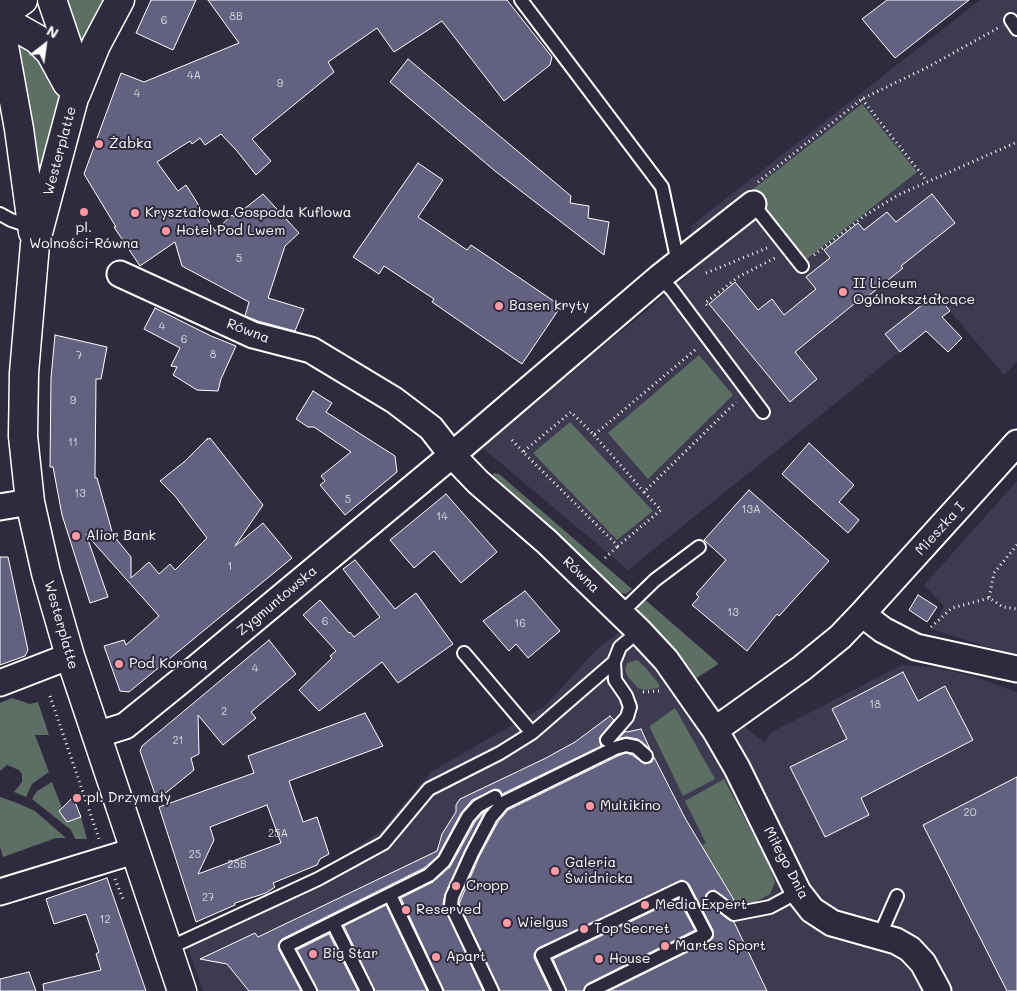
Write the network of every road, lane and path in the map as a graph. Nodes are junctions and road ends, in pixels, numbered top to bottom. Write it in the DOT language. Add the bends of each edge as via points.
graph roads {
  1 [pos="24,0"];
  2 [pos="52,0"];
  3 [pos="120,0"];
  4 [pos="525,2"];
  5 [pos="0,17"];
  6 [pos="0,24"];
  7 [pos="1014,25"];
  8 [pos="74,98"];
  9 [pos="862,99"];
  10 [pos="7,100"];
  11 [pos="1017,142"];
  12 [pos="927,181"];
  13 [pos="752,204"];
  14 [pos="0,214"];
  15 [pos="34,235"];
  16 [pos="786,246"];
  17 [pos="802,266"];
  18 [pos="120,274"];
  19 [pos="670,276"];
  20 [pos="711,310"];
  21 [pos="708,340"];
  22 [pos="748,391"];
  23 [pos="763,412"];
  24 [pos="594,435"];
  25 [pos="512,440"];
  26 [pos="1017,443"];
  27 [pos="524,452"];
  28 [pos="452,456"];
  29 [pos="644,492"];
  30 [pos="30,502"];
  31 [pos="0,507"];
  32 [pos="1017,545"];
  33 [pos="618,546"];
  34 [pos="699,547"];
  35 [pos="605,558"];
  36 [pos="989,598"];
  37 [pos="1017,609"];
  38 [pos="621,613"];
  39 [pos="862,614"];
  40 [pos="931,627"];
  41 [pos="639,631"];
  42 [pos="464,653"];
  43 [pos="70,656"];
  44 [pos="614,662"];
  45 [pos="1017,669"];
  46 [pos="0,683"];
  47 [pos="667,689"];
  48 [pos="636,692"];
  49 [pos="50,696"];
  50 [pos="715,730"];
  51 [pos="532,733"];
  52 [pos="96,735"];
  53 [pos="607,740"];
  54 [pos="646,756"];
  55 [pos="495,797"];
  56 [pos="134,851"];
  57 [pos="106,860"];
  58 [pos="0,892"];
  59 [pos="798,892"];
  60 [pos="390,895"];
  61 [pos="897,896"];
  62 [pos="713,898"];
  63 [pos="127,907"];
  64 [pos="332,923"];
  65 [pos="879,937"];
  66 [pos="168,948"];
  67 [pos="182,991"];
  68 [pos="310,991"];
  69 [pos="367,991"];
  70 [pos="436,991"];
  71 [pos="492,991"];
  72 [pos="559,991"];
  73 [pos="591,991"];
  74 [pos="938,991"];
  1 -- 5 [label="street"];
  2 -- 8 [label="street, Westerplatte" via="70,53"];
  3 -- 8 [label="street" via="96,45"];
  4 -- 19 [label="lane" via="662,187"];
  5 -- 8 [label="street" via="36,39 50,52"];
  6 -- 10 [label="street, Westerplatte"];
  7 -- 9 [label="path"];
  8 -- 15 [label="street, Westerplatte"];
  9 -- 12 [label="path"];
  9 -- 13 [label="path" via="745,192"];
  10 -- 15 [label="street, Westerplatte" via="19,129"];
  11 -- 12 [label="path"];
  12 -- 17 [label="path" via="864,216"];
  13 -- 16 [label="lane"];
  13 -- 19 [label="street, Zygmuntowska"];
  14 -- 15 [label="lane"];
  15 -- 30 [label="street, Westerplatte" via="23,436"];
  16 -- 17 [label="lane"];
  16 -- 19 [label="path" via="682,282"];
  16 -- 20 [label="path" via="738,277 706,303"];
  18 -- 28 [label="street, Równa" via="253,335 311,350 394,400 431,428"];
  19 -- 21 [label="lane"];
  19 -- 28 [label="street, Zygmuntowska"];
  21 -- 22 [label="lane"];
  21 -- 24 [label="path"];
  22 -- 23 [label="lane"];
  22 -- 29 [label="path"];
  24 -- 27 [label="path" via="571,412"];
  24 -- 29 [label="path"];
  25 -- 27 [label="path"];
  26 -- 39 [label="street, Mieszka I"];
  27 -- 33 [label="path"];
  28 -- 38 [label="street, Równa"];
  28 -- 52 [label="street, Zygmuntowska" via="125,726"];
  29 -- 33 [label="path" via="661,510"];
  30 -- 31 [label="street"];
  30 -- 43 [label="street, Westerplatte"];
  32 -- 36 [label="path" via="994,573"];
  33 -- 35 [label="path"];
  34 -- 38 [label="lane" via="655,580"];
  36 -- 37 [label="path" via="1003,607"];
  36 -- 40 [label="path" via="952,608"];
  38 -- 41 [label="street, Równa"];
  39 -- 45 [label="street" via="883,630 916,647"];
  39 -- 50 [label="street" via="802,668"];
  41 -- 44 [label="lane" via="620,647"];
  41 -- 50 [label="street, Równa" via="666,660"];
  42 -- 51 [label="lane"];
  43 -- 46 [label="street"];
  43 -- 52 [label="street, Westerplatte"];
  44 -- 51 [label="lane"];
  44 -- 53 [label="lane" via="614,680 630,706 627,717"];
  47 -- 48 [label="path"];
  49 -- 57 [label="path"];
  50 -- 59 [label="street, Miłego Dnia"];
  51 -- 66 [label="lane" via="429,789 384,843 318,879"];
  52 -- 56 [label="street, Westerplatte"];
  54 -- 71 [label="lane" via="636,747 615,748 504,803 491,817 451,905"];
  55 -- 60 [label="lane" via="478,806 444,861 429,875"];
  56 -- 57 [label="street"];
  56 -- 66 [label="street, Westerplatte"];
  57 -- 58 [label="street"];
  57 -- 63 [label="path"];
  59 -- 62 [label="lane" via="770,907 734,914"];
  59 -- 65 [label="street, Miłego Dnia" via="812,910 832,923"];
  60 -- 64 [label="lane"];
  60 -- 70 [label="lane"];
  61 -- 65 [label="lane"];
  64 -- 68 [label="lane" via="286,946"];
  64 -- 69 [label="lane"];
  65 -- 74 [label="street, Miłego Dnia" via="910,949 923,963"];
  66 -- 67 [label="street, Westerplatte"];
  72 -- 73 [label="lane" via="542,955 682,888 706,934"];
}
